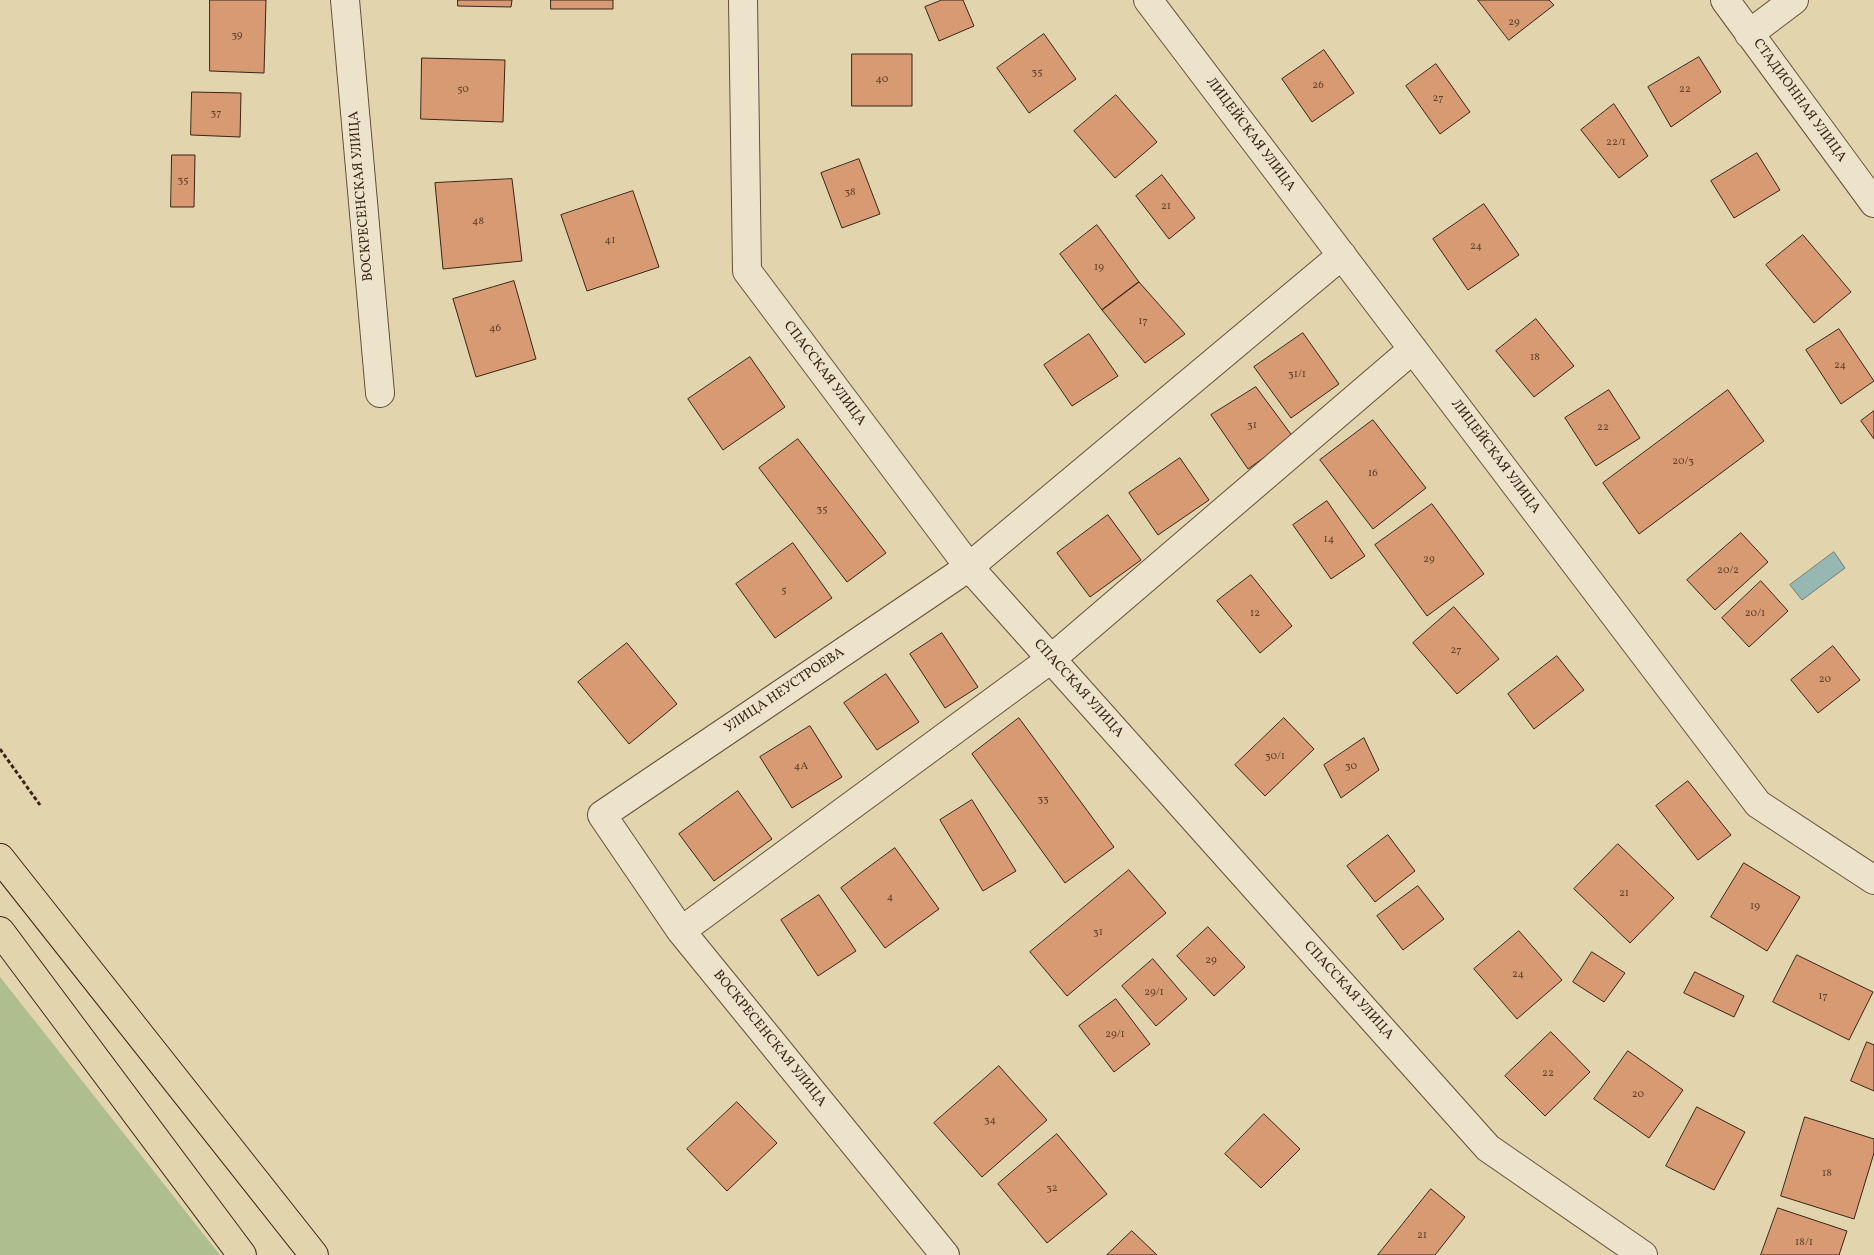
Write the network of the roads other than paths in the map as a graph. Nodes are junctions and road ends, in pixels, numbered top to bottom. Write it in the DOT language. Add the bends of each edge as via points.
graph roads {
  1 [pos="345,0"];
  2 [pos="743,0"];
  3 [pos="1148,0"];
  4 [pos="1725,0"];
  5 [pos="1794,0"];
  6 [pos="1749,34"];
  7 [pos="1874,203"];
  8 [pos="1342,255"];
  9 [pos="1413,349"];
  10 [pos="380,393"];
  11 [pos="969,567"];
  12 [pos="1051,659"];
  13 [pos="602,815"];
  14 [pos="0,858"];
  15 [pos="1874,880"];
  16 [pos="0,931"];
  17 [pos="681,931"];
  18 [pos="242,1255"];
  19 [pos="314,1255"];
  20 [pos="945,1255"];
  21 [pos="1643,1255"];
  1 -- 10 [label="street, ВОСКРЕСЕНСКАЯ УЛИЦА"];
  2 -- 11 [label="street, СПАССКАЯ УЛИЦА" via="747,271"];
  3 -- 8 [label="street, ЛИЦЕЙСКАЯ УЛИЦА"];
  4 -- 6 [label="street, СТАДИОННАЯ УЛИЦА"];
  5 -- 6 [label="street"];
  6 -- 7 [label="street, СТАДИОННАЯ УЛИЦА"];
  8 -- 9 [label="street, ЛИЦЕЙСКАЯ УЛИЦА"];
  8 -- 11 [label="street, УЛИЦА НЕУСТРОЕВА"];
  9 -- 12 [label="street"];
  9 -- 15 [label="street, ЛИЦЕЙСКАЯ УЛИЦА" via="1758,804"];
  11 -- 12 [label="street, СПАССКАЯ УЛИЦА"];
  11 -- 13 [label="street, УЛИЦА НЕУСТРОЕВА"];
  12 -- 17 [label="street"];
  12 -- 21 [label="street, СПАССКАЯ УЛИЦА" via="1488,1148"];
  13 -- 17 [label="street, ВОСКРЕСЕНСКАЯ УЛИЦА"];
  14 -- 19 [label="main road"];
  16 -- 18 [label="main road"];
  17 -- 20 [label="street, ВОСКРЕСЕНСКАЯ УЛИЦА"];
}
